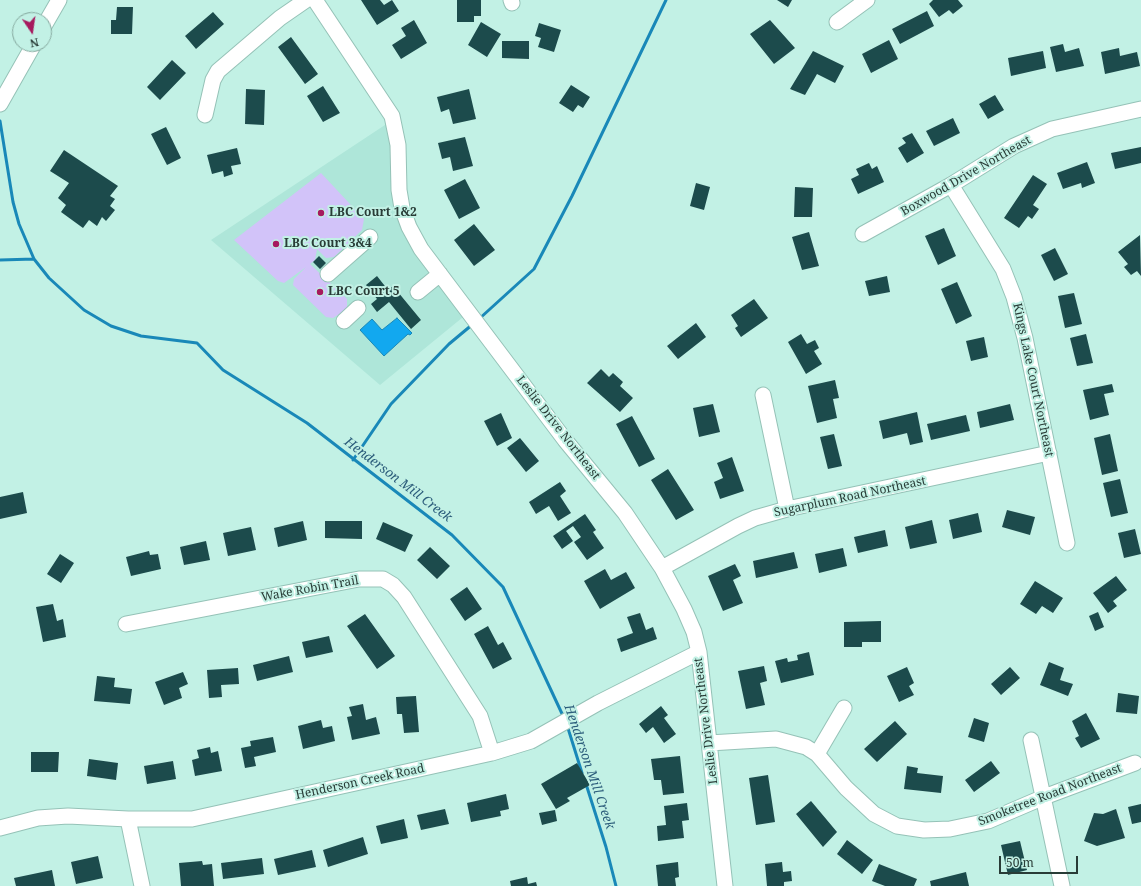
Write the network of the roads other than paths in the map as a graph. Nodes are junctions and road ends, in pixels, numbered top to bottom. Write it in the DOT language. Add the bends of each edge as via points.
graph roads {
  1 [pos="59,0"];
  2 [pos="306,0"];
  3 [pos="315,0"];
  4 [pos="867,0"];
  5 [pos="52,12"];
  6 [pos="837,22"];
  7 [pos="29,52"];
  8 [pos="1,102"];
  9 [pos="1141,108"];
  10 [pos="205,115"];
  11 [pos="950,185"];
  12 [pos="863,234"];
  13 [pos="370,237"];
  14 [pos="328,274"];
  15 [pos="440,274"];
  16 [pos="418,292"];
  17 [pos="358,308"];
  18 [pos="344,321"];
  19 [pos="763,396"];
  20 [pos="1049,453"];
  21 [pos="787,509"];
  22 [pos="1067,543"];
  23 [pos="662,568"];
  24 [pos="126,624"];
  25 [pos="699,652"];
  26 [pos="844,708"];
  27 [pos="1031,740"];
  28 [pos="709,743"];
  29 [pos="492,753"];
  30 [pos="817,754"];
  31 [pos="1135,763"];
  32 [pos="1044,797"];
  33 [pos="128,820"];
  34 [pos="0,828"];
  35 [pos="142,886"];
  36 [pos="725,886"];
  37 [pos="1062,886"];
  1 -- 5 [label="street"];
  2 -- 10 [label="street" via="280,18 218,72 213,80"];
  3 -- 15 [label="street, Leslie Drive Northeast" via="392,116 398,145 402,208 421,249"];
  4 -- 6 [label="street"];
  7 -- 8 [label="street"];
  9 -- 11 [label="street, Boxwood Drive Northeast" via="1052,129 1014,146"];
  11 -- 12 [label="street, Boxwood Drive Northeast"];
  11 -- 20 [label="street, Kings Lake Court Northeast" via="1002,269 1014,297 1026,338"];
  13 -- 14 [label="street"];
  15 -- 16 [label="street"];
  15 -- 23 [label="street, Leslie Drive Northeast" via="565,440 625,513"];
  17 -- 18 [label="street"];
  19 -- 21 [label="street"];
  20 -- 21 [label="street, Sugarplum Road Northeast"];
  20 -- 22 [label="street, Kings Lake Court Northeast"];
  21 -- 23 [label="street, Sugarplum Road Northeast" via="738,526"];
  23 -- 25 [label="street, Leslie Drive Northeast" via="684,609"];
  24 -- 29 [label="street, Wake Robin Trail" via="358,579 383,579 404,597 480,716"];
  25 -- 28 [label="street, Leslie Drive Northeast"];
  25 -- 29 [label="street, Henderson Creek Road" via="598,703 531,741"];
  26 -- 30 [label="street"];
  27 -- 32 [label="street"];
  28 -- 30 [label="street, Smoketree Road Northeast" via="776,739 806,747"];
  28 -- 36 [label="street, Leslie Drive Northeast"];
  29 -- 33 [label="street, Henderson Creek Road" via="192,819"];
  30 -- 32 [label="street, Smoketree Road Northeast" via="846,788 874,814 910,829 950,829 988,821"];
  31 -- 32 [label="street, Smoketree Road Northeast"];
  32 -- 37 [label="street"];
  33 -- 34 [label="street, Henderson Creek Road" via="68,816 38,818"];
  33 -- 35 [label="street"];
}
